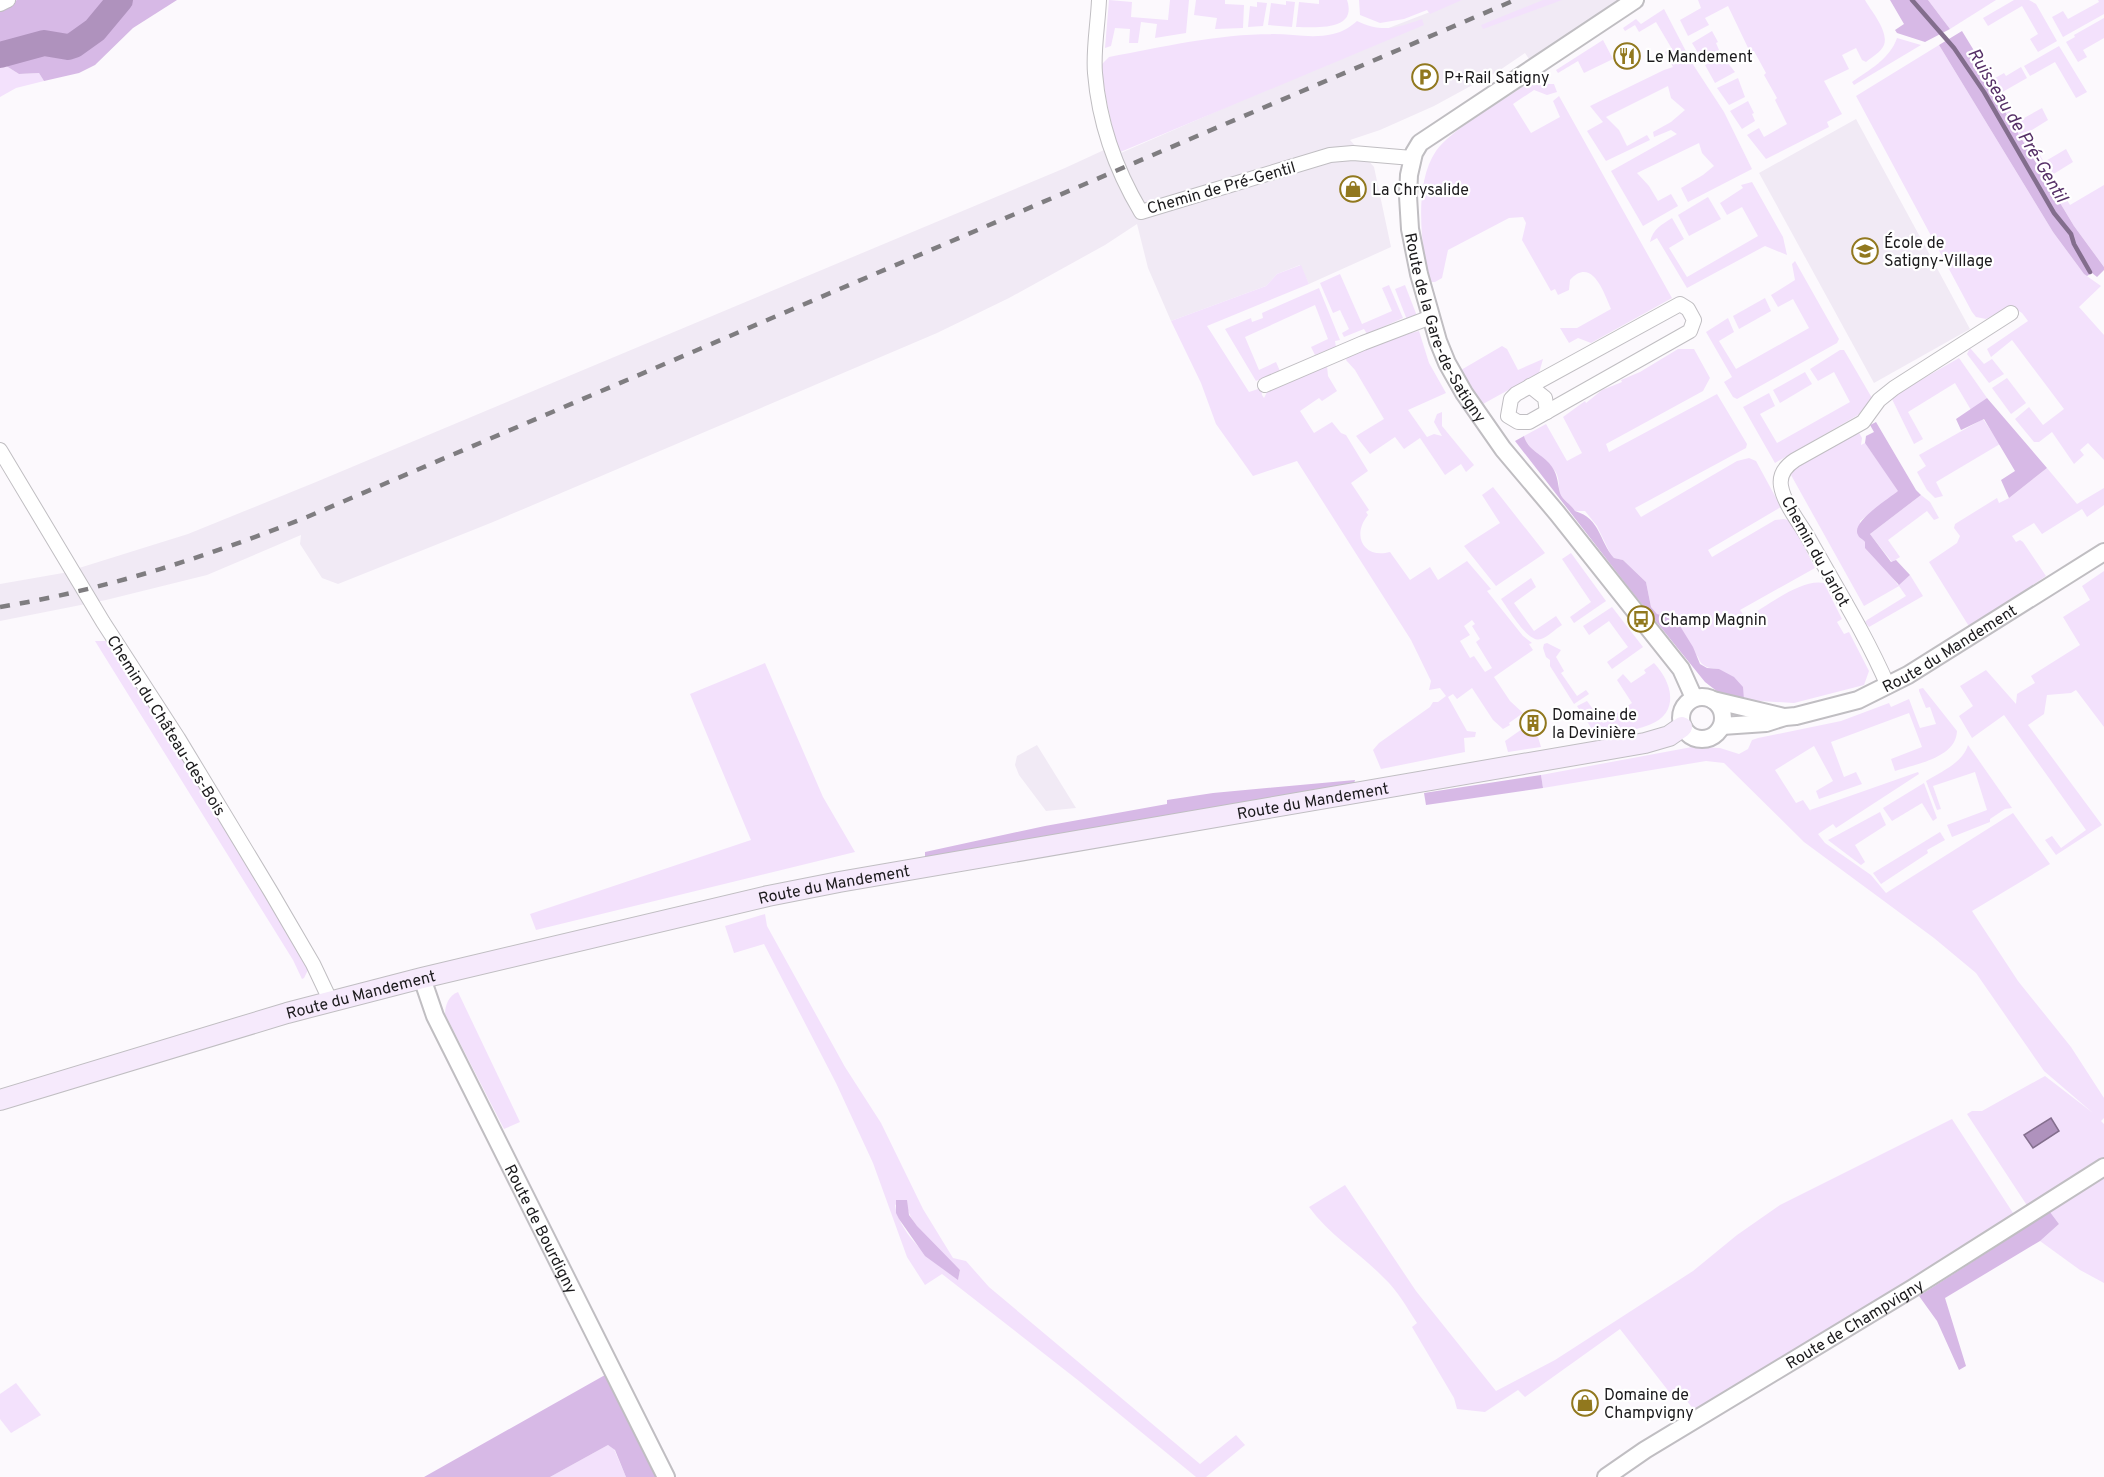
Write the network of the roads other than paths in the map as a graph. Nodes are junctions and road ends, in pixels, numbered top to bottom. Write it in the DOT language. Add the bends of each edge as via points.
graph roads {
  1 [pos="8,0"];
  2 [pos="1099,0"];
  3 [pos="1635,0"];
  4 [pos="0,4"];
  5 [pos="1412,158"];
  6 [pos="2011,313"];
  7 [pos="1431,317"];
  8 [pos="1265,385"];
  9 [pos="1530,386"];
  10 [pos="1547,412"];
  11 [pos="1508,416"];
  12 [pos="1488,429"];
  13 [pos="0,450"];
  14 [pos="2104,552"];
  15 [pos="1888,686"];
  16 [pos="1694,698"];
  17 [pos="1712,699"];
  18 [pos="1785,717"];
  19 [pos="1722,726"];
  20 [pos="1682,727"];
  21 [pos="422,978"];
  22 [pos="331,1002"];
  23 [pos="0,1100"];
  24 [pos="2104,1167"];
  25 [pos="666,1477"];
  26 [pos="1605,1477"];
  1 -- 4 [label="street"];
  2 -- 5 [label="street, Chemin de Pré-Gentil" via="1095,73 1103,119 1113,156 1141,212 1330,156 1353,153"];
  3 -- 5 [label="street" via="1424,140"];
  5 -- 7 [label="street, Route de la Gare-de-Satigny" via="1408,186 1410,229"];
  6 -- 15 [label="street, Chemin du Jarlot" via="1894,388 1863,422 1795,460 1781,474 1781,487 1790,507"];
  7 -- 8 [label="street"];
  7 -- 12 [label="street, Route de la Gare-de-Satigny" via="1450,369"];
  9 -- 10 [label="street" via="1545,398"];
  9 -- 10 [label="street" via="1676,305 1684,306 1692,314 1690,331"];
  9 -- 11 [label="street" via="1511,399"];
  10 -- 11 [label="street" via="1523,423"];
  11 -- 12 [label="street"];
  12 -- 16 [label="street, Route de la Gare-de-Satigny" via="1681,669"];
  13 -- 22 [label="street, Chemin du Château-des-Bois" via="271,892"];
  14 -- 15 [label="street, Route du Mandement"];
  15 -- 18 [label="street, Route du Mandement" via="1858,700"];
  16 -- 17 [label="street"];
  16 -- 20 [label="street" via="1682,710"];
  17 -- 18 [label="street, Route du Mandement"];
  17 -- 19 [label="street" via="1720,708"];
  18 -- 19 [label="street, Route du Mandement" via="1766,723"];
  19 -- 20 [label="street" via="1714,736 1703,740 1690,737"];
  20 -- 21 [label="main road, Route du Mandement" via="1669,736 1645,743 768,896"];
  21 -- 22 [label="main road, Route du Mandement"];
  21 -- 25 [label="street, Route de Bourdigny" via="435,1016"];
  22 -- 23 [label="main road, Route du Mandement"];
  24 -- 26 [label="street, Route de Champvigny"];
}
